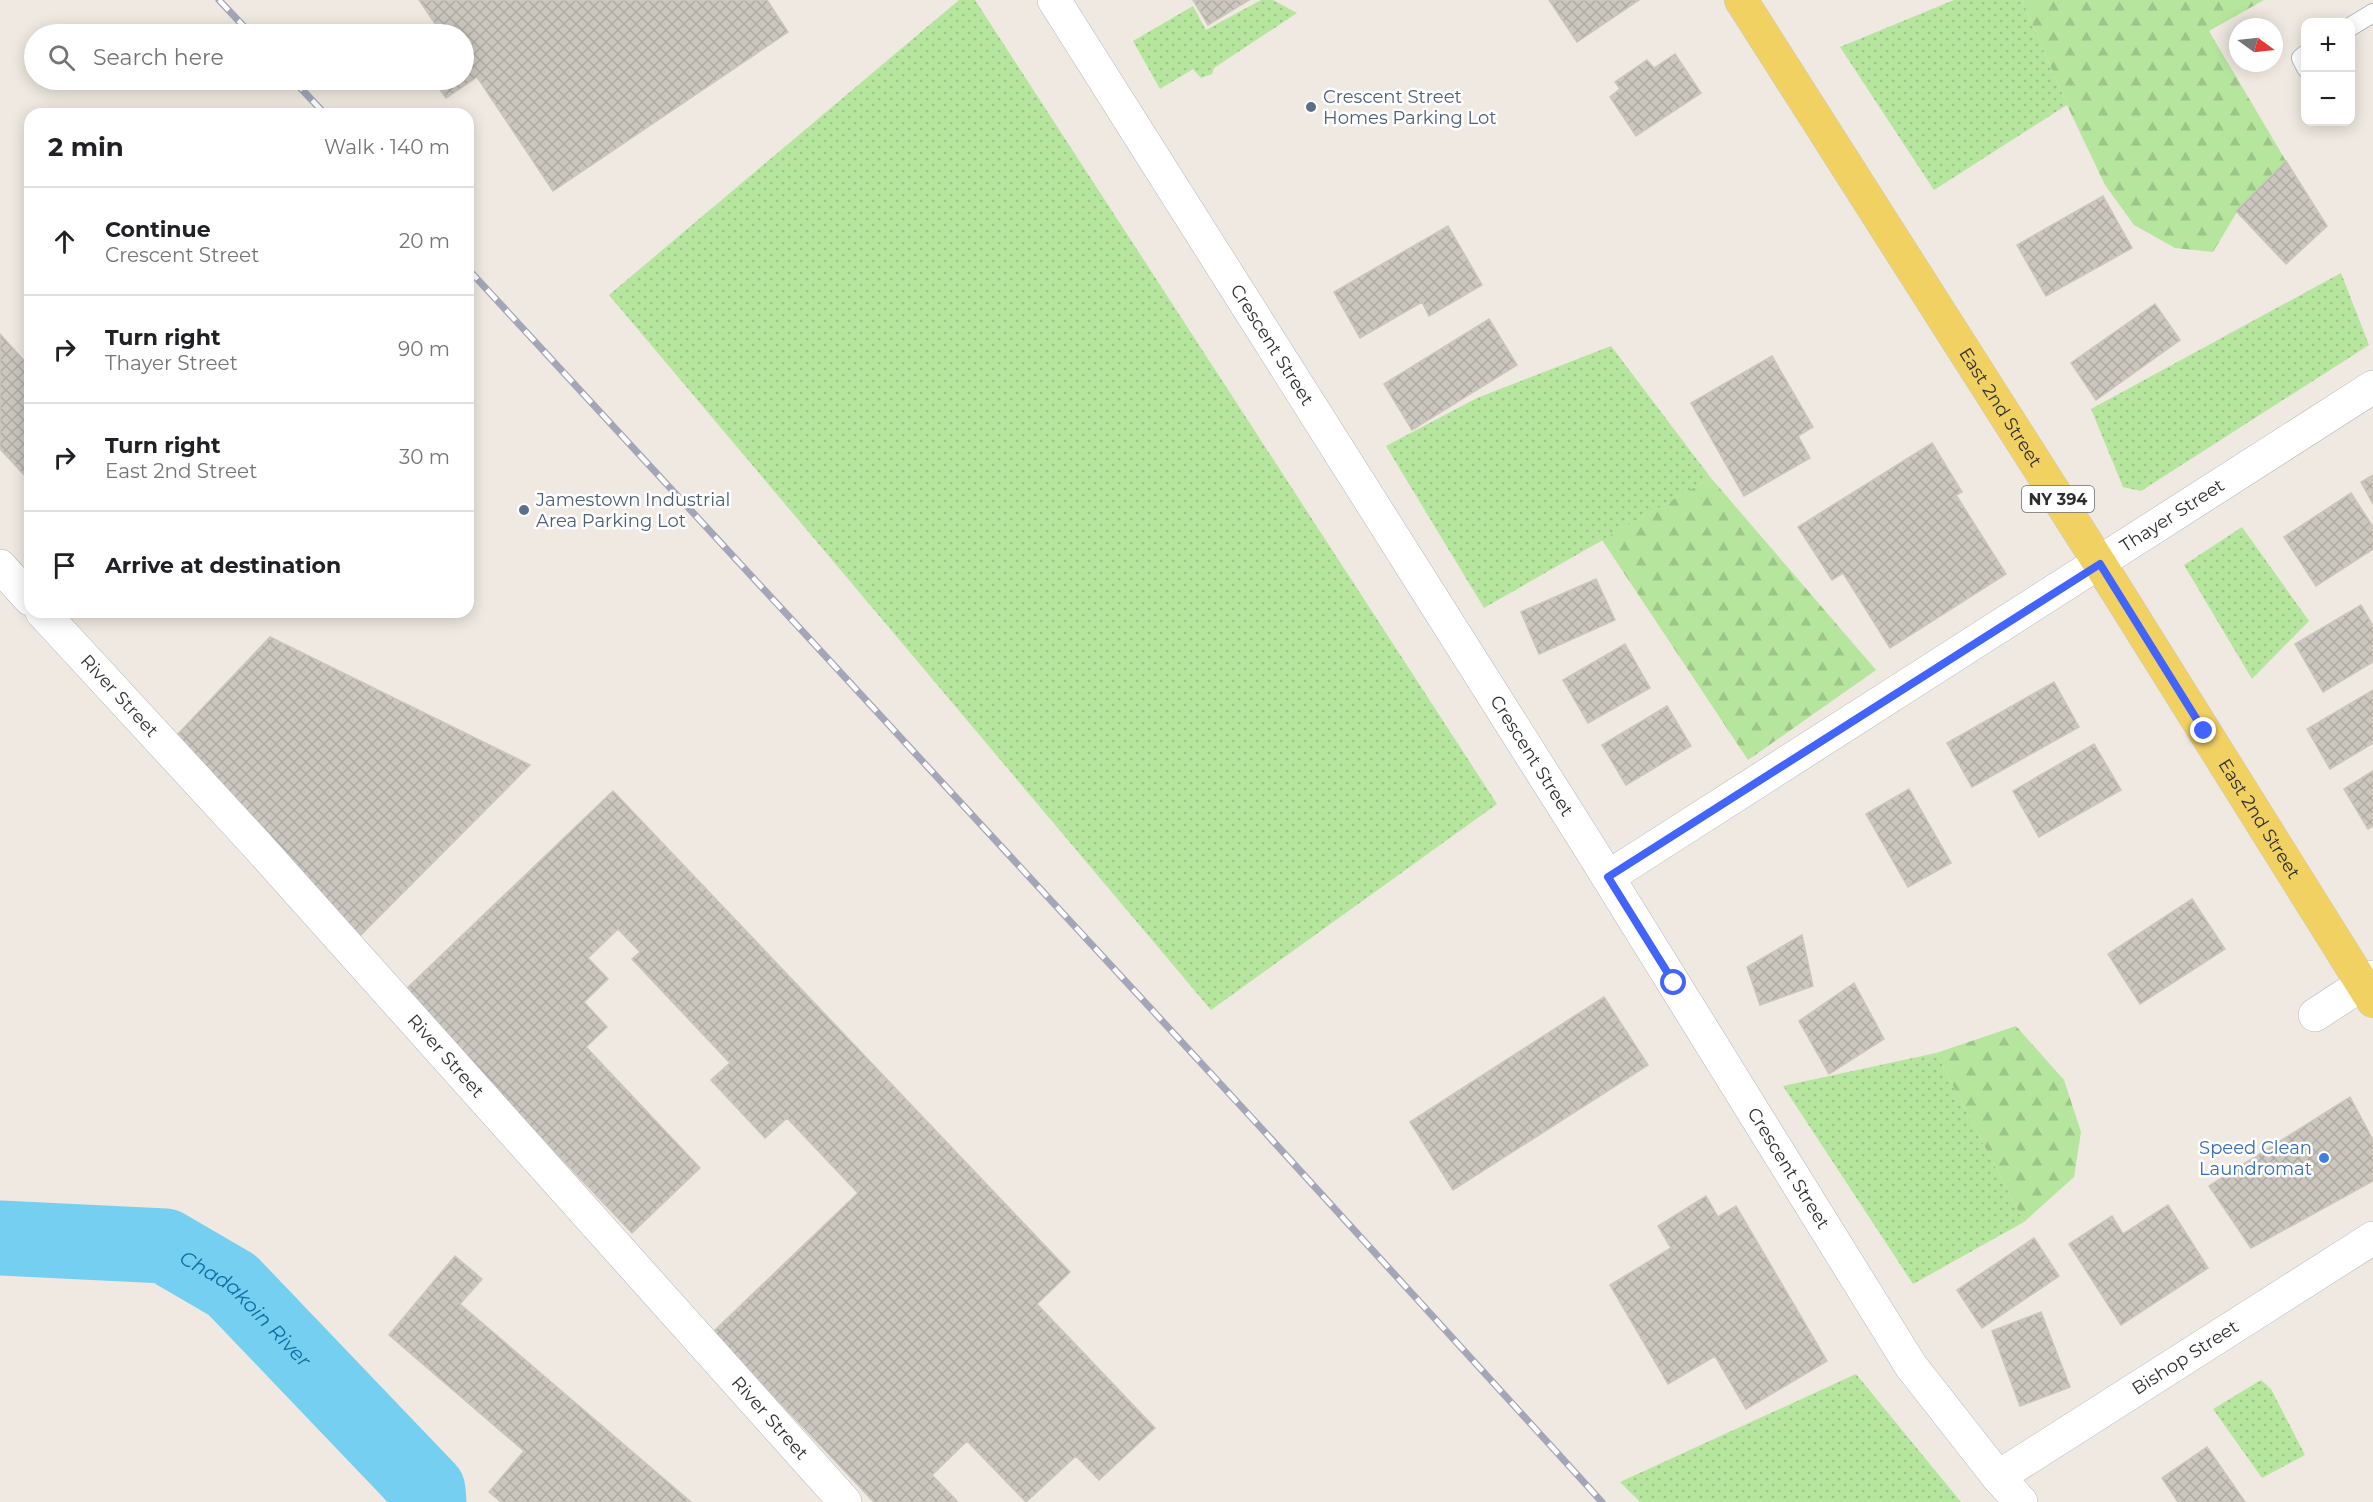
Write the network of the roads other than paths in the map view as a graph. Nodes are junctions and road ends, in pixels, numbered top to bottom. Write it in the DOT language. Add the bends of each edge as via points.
graph roads {
  1 [pos="1054,0"];
  2 [pos="1741,0"];
  3 [pos="2373,13"];
  4 [pos="2355,24"];
  5 [pos="2373,387"];
  6 [pos="2100,564"];
  7 [pos="0,566"];
  8 [pos="24,592"];
  9 [pos="48,618"];
  10 [pos="1608,877"];
  11 [pos="2370,987"];
  12 [pos="2315,1015"];
  13 [pos="2373,1238"];
  14 [pos="1998,1477"];
  15 [pos="845,1502"];
  16 [pos="2021,1502"];
  1 -- 10 [label="street, Crescent Street"];
  2 -- 6 [label="main road, East 2nd Street / NY 394"];
  3 -- 4 [label="lane"];
  5 -- 6 [label="street, Thayer Street"];
  6 -- 10 [label="street, Thayer Street"];
  6 -- 11 [label="main road, East 2nd Street / NY 394"];
  7 -- 8 [label="street"];
  9 -- 15 [label="street, River Street" via="271,860"];
  10 -- 14 [label="street, Crescent Street" via="1911,1366"];
  11 -- 12 [label="street"];
  13 -- 14 [label="street, Bishop Street"];
  14 -- 16 [label="street, Crescent Street"];
}
